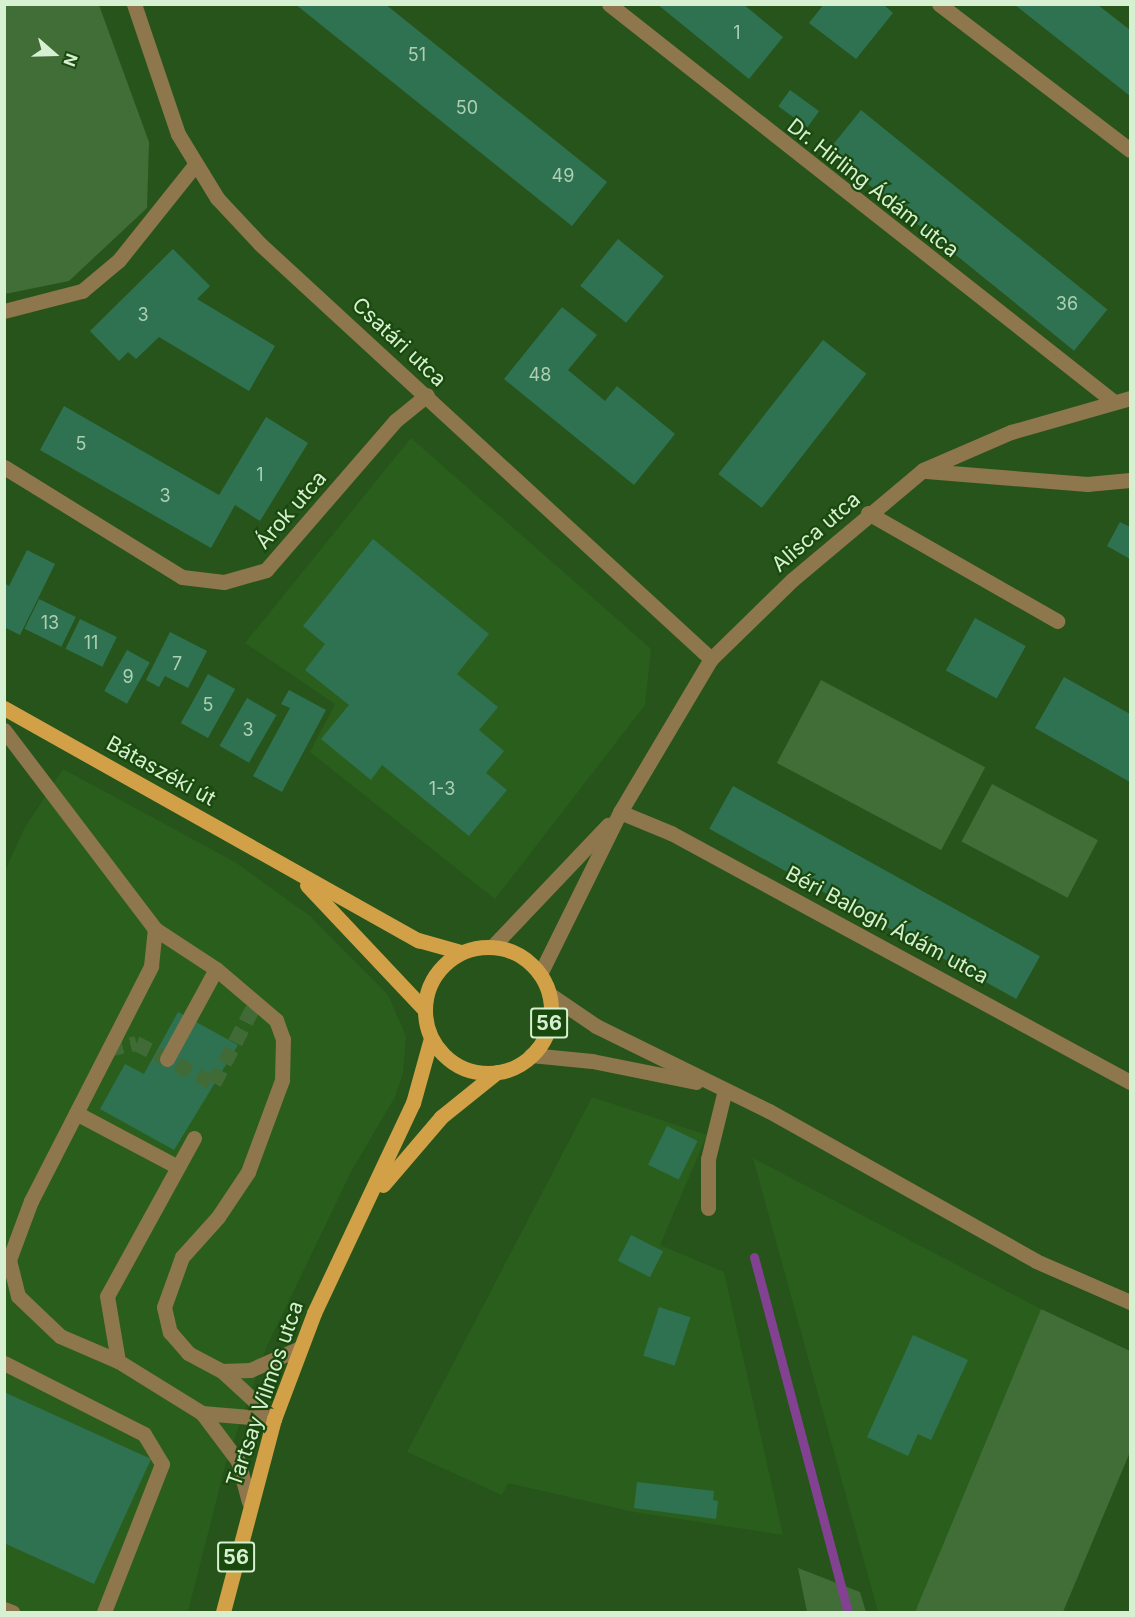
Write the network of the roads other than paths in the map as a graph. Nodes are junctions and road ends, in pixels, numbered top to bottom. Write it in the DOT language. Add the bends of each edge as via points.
graph roads {
  1 [pos="134,4"];
  2 [pos="609,4"];
  3 [pos="939,4"];
  4 [pos="1131,150"];
  5 [pos="194,166"];
  6 [pos="4,311"];
  7 [pos="427,395"];
  8 [pos="1131,398"];
  9 [pos="1113,401"];
  10 [pos="4,467"];
  11 [pos="923,470"];
  12 [pos="1131,480"];
  13 [pos="868,513"];
  14 [pos="1056,621"];
  15 [pos="711,659"];
  16 [pos="4,708"];
  17 [pos="4,730"];
  18 [pos="620,812"];
  19 [pos="296,874"];
  20 [pos="155,929"];
  21 [pos="493,946"];
  22 [pos="461,952"];
  23 [pos="216,969"];
  24 [pos="540,974"];
  25 [pos="549,994"];
  26 [pos="425,1010"];
  27 [pos="432,1038"];
  28 [pos="531,1055"];
  29 [pos="166,1059"];
  30 [pos="497,1072"];
  31 [pos="1131,1082"];
  32 [pos="725,1090"];
  33 [pos="76,1113"];
  34 [pos="194,1138"];
  35 [pos="178,1167"];
  36 [pos="371,1199"];
  37 [pos="708,1208"];
  38 [pos="1131,1302"];
  39 [pos="300,1348"];
  40 [pos="118,1361"];
  41 [pos="4,1363"];
  42 [pos="222,1371"];
  43 [pos="202,1413"];
  44 [pos="274,1419"];
  45 [pos="249,1502"];
  46 [pos="4,1609"];
  47 [pos="12,1612"];
  48 [pos="104,1612"];
  49 [pos="223,1612"];
  1 -- 5 [label="street, Csatári utca" via="154,75"];
  2 -- 9 [label="street, Dr. Hirling Ádám utca"];
  3 -- 4 [label="street"];
  5 -- 6 [label="street" via="119,260 82,291"];
  5 -- 7 [label="street, Csatári utca" via="260,244"];
  7 -- 10 [label="street, Árok utca" via="395,421 266,570 224,582 182,577"];
  7 -- 15 [label="street, Csatári utca"];
  8 -- 9 [label="street, Alisca utca"];
  9 -- 11 [label="street, Alisca utca" via="1011,432"];
  11 -- 12 [label="street" via="1088,484"];
  11 -- 13 [label="street, Alisca utca"];
  13 -- 14 [label="street"];
  13 -- 15 [label="street, Alisca utca"];
  15 -- 18 [label="street, Alisca utca"];
  16 -- 19 [label="main road, Bátaszéki út"];
  17 -- 20 [label="street"];
  18 -- 21 [label="street, Alisca utca"];
  18 -- 24 [label="street, Alisca utca"];
  18 -- 31 [label="street, Béri Balogh Ádám utca" via="671,833"];
  19 -- 22 [label="main road, Bátaszéki út" via="418,940"];
  19 -- 26 [label="main road"];
  20 -- 23 [label="street"];
  20 -- 33 [label="street" via="151,966"];
  21 -- 22 [label="main road"];
  21 -- 24 [label="main road, 56" via="520,955"];
  22 -- 26 [label="main road" via="430,982"];
  23 -- 29 [label="street"];
  23 -- 42 [label="street" via="276,1020 283,1038 282,1080 248,1172 218,1217 182,1257 164,1308 170,1332 188,1353"];
  24 -- 25 [label="main road, 56"];
  25 -- 28 [label="main road, 56" via="549,1027"];
  25 -- 32 [label="street" via="597,1026"];
  26 -- 27 [label="main road"];
  27 -- 30 [label="main road" via="459,1066"];
  27 -- 36 [label="main road, 56" via="413,1103"];
  28 -- 30 [label="main road, 56"];
  28 -- 32 [label="street" via="653,1071"];
  30 -- 36 [label="main road, 56" via="441,1117"];
  32 -- 37 [label="street" via="708,1159"];
  32 -- 38 [label="street" via="1036,1261"];
  33 -- 35 [label="street"];
  33 -- 40 [label="street" via="31,1201 9,1260 18,1296 60,1336"];
  34 -- 35 [label="street"];
  35 -- 40 [label="street" via="107,1296"];
  36 -- 39 [label="main road, Tartsay Vilmos utca / 56" via="329,1279"];
  39 -- 42 [label="street" via="250,1370"];
  39 -- 44 [label="main road, Tartsay Vilmos utca / 56"];
  40 -- 43 [label="street"];
  41 -- 48 [label="street" via="144,1434 162,1464"];
  42 -- 44 [label="street"];
  43 -- 44 [label="street"];
  43 -- 45 [label="street" via="238,1461"];
  44 -- 45 [label="main road, Tartsay Vilmos utca / 56"];
  45 -- 49 [label="main road, Tartsay Vilmos utca / 56"];
  46 -- 47 [label="street"];
}
